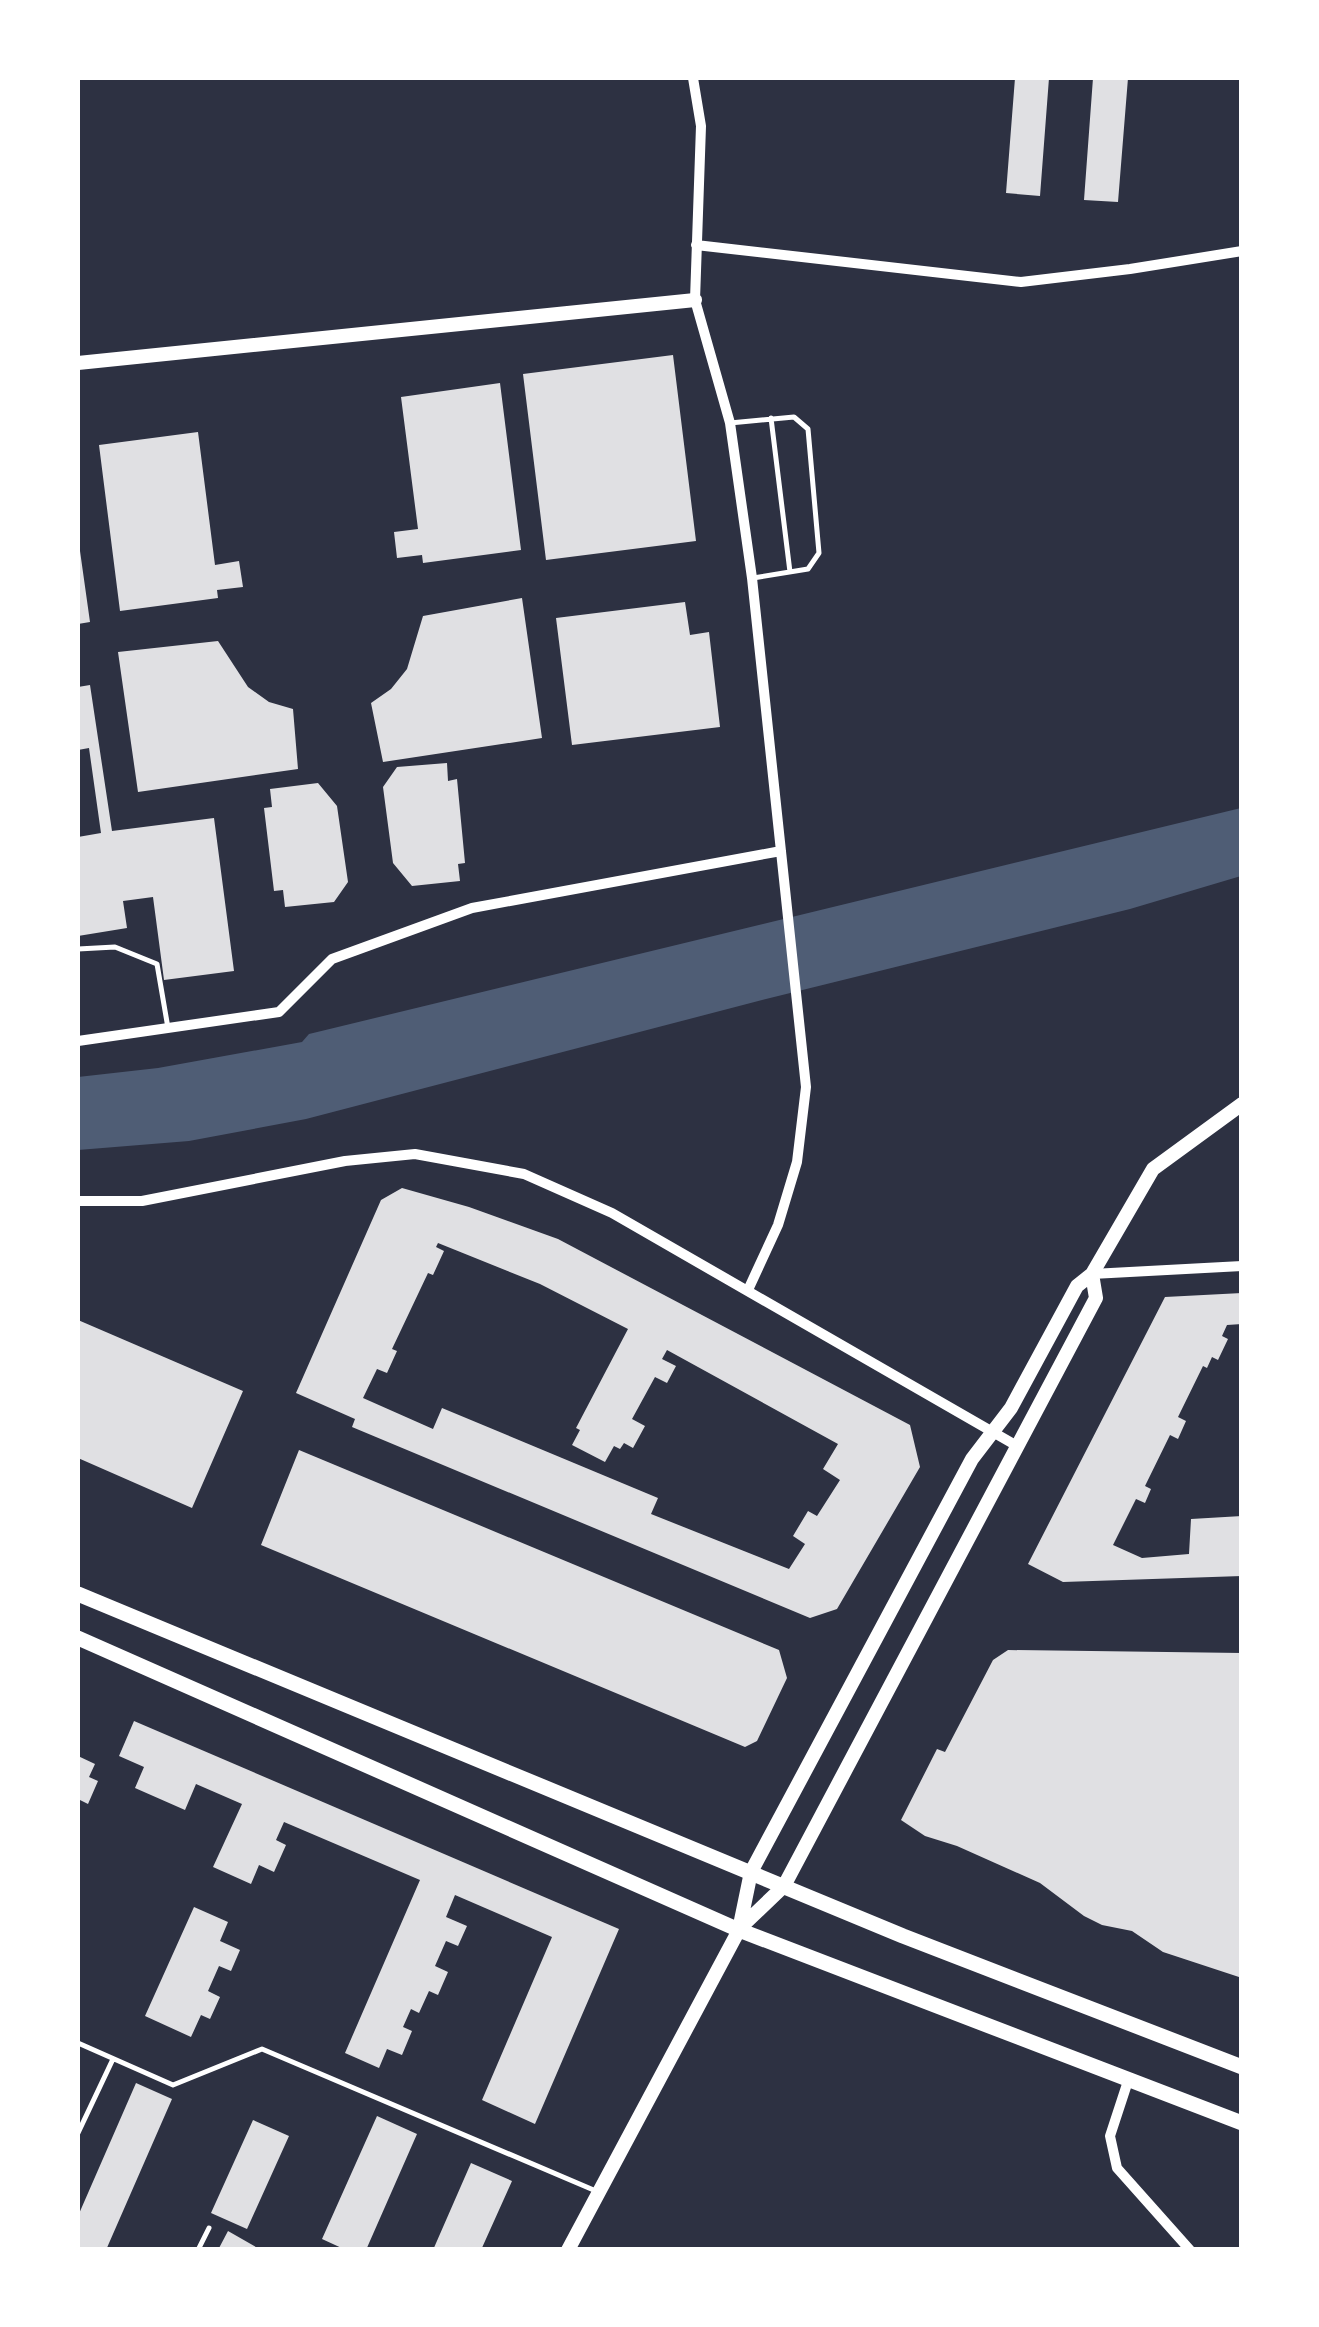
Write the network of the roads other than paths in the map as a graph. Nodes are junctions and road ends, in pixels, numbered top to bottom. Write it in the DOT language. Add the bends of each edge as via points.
graph roads {
  1 [pos="694,78"];
  2 [pos="696,245"];
  3 [pos="1242,251"];
  4 [pos="696,300"];
  5 [pos="78,363"];
  6 [pos="771,418"];
  7 [pos="730,423"];
  8 [pos="790,572"];
  9 [pos="752,578"];
  10 [pos="781,851"];
  11 [pos="78,949"];
  12 [pos="168,1028"];
  13 [pos="78,1042"];
  14 [pos="1242,1104"];
  15 [pos="78,1201"];
  16 [pos="1242,1266"];
  17 [pos="1092,1274"];
  18 [pos="748,1290"];
  19 [pos="992,1433"];
  20 [pos="1018,1446"];
  21 [pos="78,1594"];
  22 [pos="78,1638"];
  23 [pos="751,1872"];
  24 [pos="784,1886"];
  25 [pos="739,1930"];
  26 [pos="78,2043"];
  27 [pos="113,2059"];
  28 [pos="1242,2067"];
  29 [pos="1129,2078"];
  30 [pos="1242,2123"];
  31 [pos="78,2134"];
  32 [pos="599,2192"];
  33 [pos="209,2228"];
  34 [pos="198,2250"];
  35 [pos="568,2250"];
  36 [pos="1190,2250"];
  1 -- 2 [label="street" via="701,126"];
  2 -- 3 [label="street" via="1020,282"];
  2 -- 4 [label="street"];
  4 -- 5 [label="street"];
  4 -- 7 [label="street"];
  6 -- 7 [label="lane"];
  6 -- 8 [label="lane"];
  6 -- 8 [label="lane" via="794,417 808,429 819,553 808,569"];
  7 -- 9 [label="street"];
  8 -- 9 [label="lane"];
  9 -- 10 [label="street"];
  10 -- 12 [label="street" via="472,908 332,960 278,1012"];
  10 -- 18 [label="street" via="806,1087 797,1162"];
  11 -- 12 [label="lane" via="115,947 157,964"];
  12 -- 13 [label="street"];
  14 -- 17 [label="street" via="1152,1169"];
  15 -- 18 [label="street" via="142,1201 415,1154 524,1174 612,1213"];
  16 -- 17 [label="street"];
  17 -- 19 [label="street" via="1076,1286"];
  17 -- 20 [label="street" via="1096,1298"];
  18 -- 19 [label="street"];
  19 -- 20 [label="street"];
  19 -- 23 [label="street" via="972,1459"];
  20 -- 24 [label="street"];
  21 -- 23 [label="main road"];
  22 -- 25 [label="main road"];
  23 -- 24 [label="main road"];
  23 -- 25 [label="street"];
  24 -- 25 [label="street"];
  24 -- 28 [label="main road"];
  25 -- 29 [label="main road"];
  25 -- 32 [label="street"];
  26 -- 27 [label="lane"];
  27 -- 31 [label="lane"];
  27 -- 32 [label="lane" via="173,2085 262,2049"];
  29 -- 30 [label="main road"];
  29 -- 36 [label="street" via="1110,2136 1117,2168"];
  32 -- 35 [label="street"];
  33 -- 34 [label="lane"];
}
